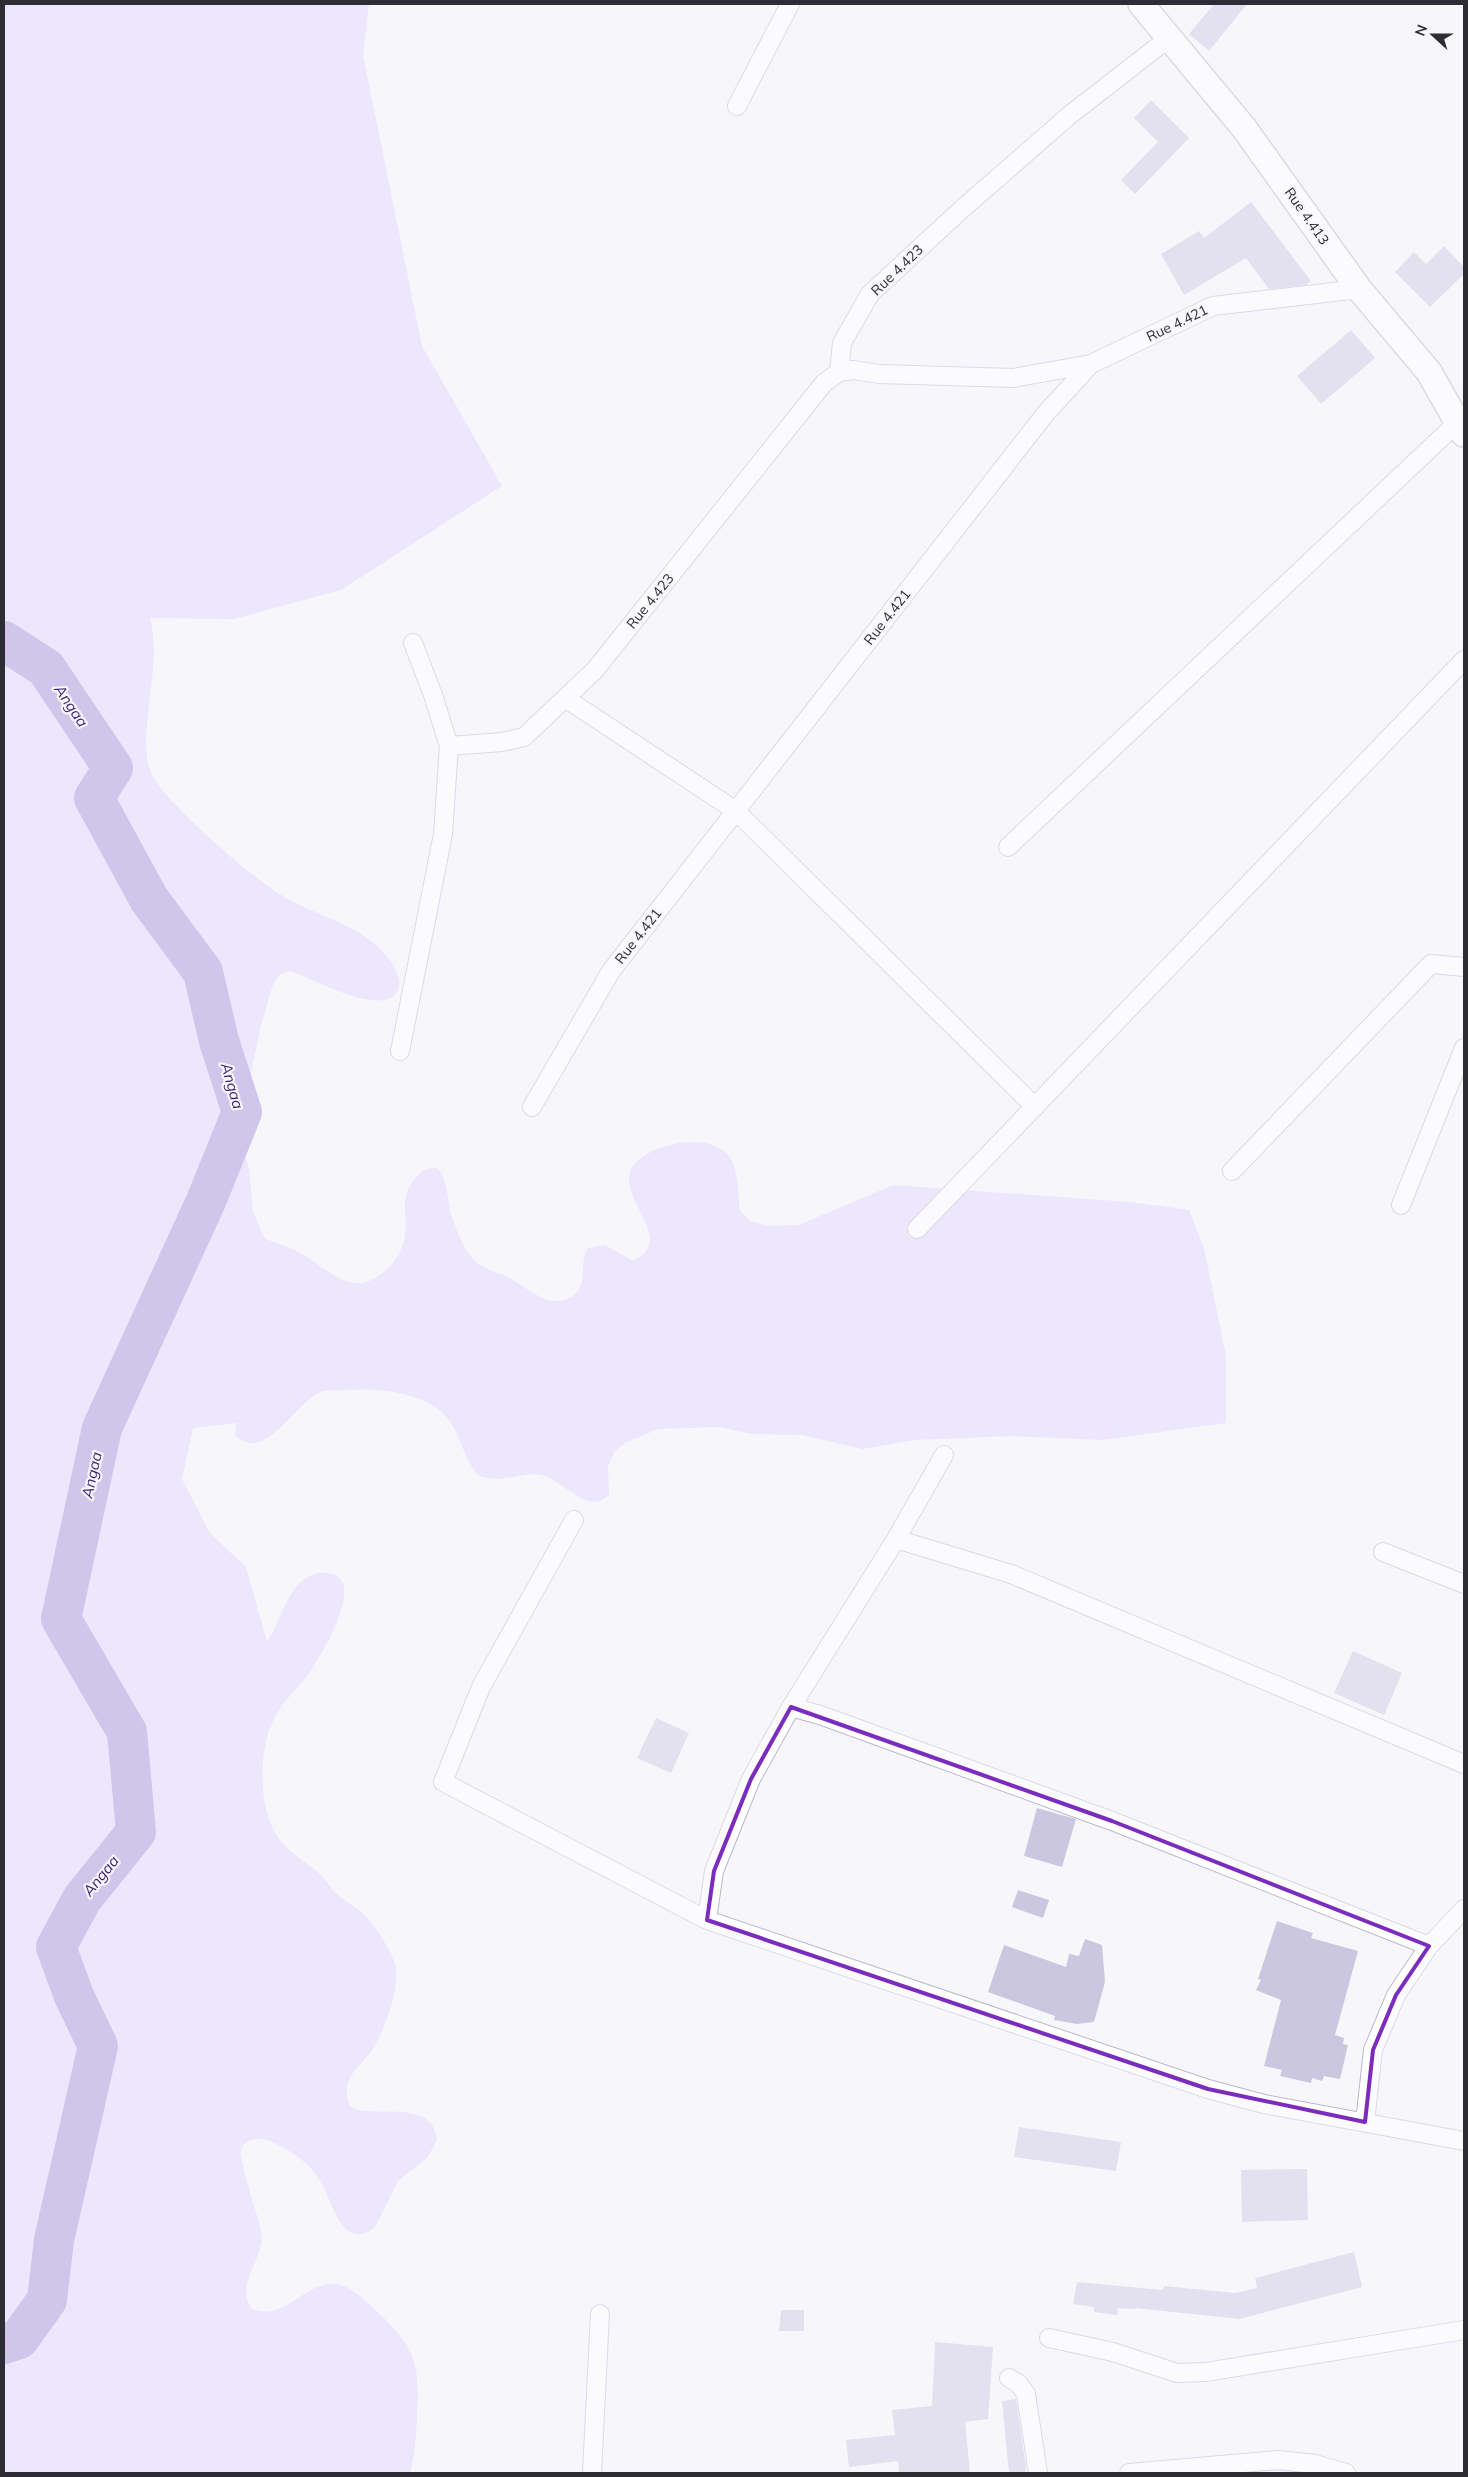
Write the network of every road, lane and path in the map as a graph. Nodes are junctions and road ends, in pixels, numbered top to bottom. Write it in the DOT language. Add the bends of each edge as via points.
graph roads {
  1 [pos="790,4"];
  2 [pos="1141,4"];
  3 [pos="1169,38"];
  4 [pos="737,106"];
  5 [pos="1358,289"];
  6 [pos="1091,364"];
  7 [pos="839,372"];
  8 [pos="1461,428"];
  9 [pos="413,643"];
  10 [pos="1464,660"];
  11 [pos="565,698"];
  12 [pos="449,746"];
  13 [pos="736,812"];
  14 [pos="1008,847"];
  15 [pos="1464,968"];
  16 [pos="1464,1048"];
  17 [pos="400,1051"];
  18 [pos="532,1107"];
  19 [pos="1035,1107"];
  20 [pos="1232,1171"];
  21 [pos="1401,1205"];
  22 [pos="917,1229"];
  23 [pos="944,1455"];
  24 [pos="574,1520"];
  25 [pos="896,1539"];
  26 [pos="1383,1552"];
  27 [pos="1464,1584"];
  28 [pos="791,1708"];
  29 [pos="1464,1764"];
  30 [pos="1464,1910"];
  31 [pos="707,1920"];
  32 [pos="1429,1946"];
  33 [pos="1365,2122"];
  34 [pos="1464,2141"];
  35 [pos="600,2314"];
  36 [pos="1464,2330"];
  37 [pos="1049,2338"];
  38 [pos="1009,2378"];
  39 [pos="592,2473"];
  40 [pos="1038,2473"];
  41 [pos="1129,2473"];
  42 [pos="1346,2473"];
  1 -- 4 [label="street"];
  2 -- 3 [label="street, Rue 4.413"];
  3 -- 5 [label="street, Rue 4.413" via="1244,128"];
  3 -- 7 [label="street, Rue 4.423" via="1071,114 870,294 842,343"];
  5 -- 6 [label="street, Rue 4.421" via="1213,306"];
  5 -- 8 [label="street, Rue 4.413" via="1429,372"];
  6 -- 7 [label="street" via="1013,378 879,374 854,370"];
  6 -- 13 [label="street, Rue 4.421" via="1046,413"];
  7 -- 11 [label="street, Rue 4.423" via="824,384 595,670"];
  8 -- 14 [label="street"];
  9 -- 12 [label="street"];
  10 -- 19 [label="street"];
  11 -- 12 [label="street, Rue 4.423" via="524,737"];
  11 -- 13 [label="street"];
  12 -- 17 [label="street" via="443,834"];
  13 -- 18 [label="street, Rue 4.421" via="611,971"];
  13 -- 19 [label="street"];
  15 -- 20 [label="street" via="1431,964"];
  16 -- 21 [label="street"];
  19 -- 22 [label="street"];
  23 -- 25 [label="street"];
  24 -- 31 [label="street" via="481,1687 443,1782"];
  25 -- 28 [label="street"];
  25 -- 29 [label="street" via="1011,1574"];
  26 -- 27 [label="street"];
  28 -- 31 [label="street" via="751,1779 714,1871"];
  28 -- 32 [label="street" via="820,1715 1112,1821"];
  30 -- 32 [label="street"];
  31 -- 33 [label="street" via="1208,2089 1264,2104"];
  32 -- 33 [label="street" via="1396,1995 1373,2050"];
  33 -- 34 [label="street"];
  35 -- 39 [label="street"];
  36 -- 37 [label="street" via="1206,2372 1176,2373 1113,2352"];
  38 -- 40 [label="street" via="1026,2394"];
  41 -- 42 [label="street" via="1278,2460 1315,2464"];
}
